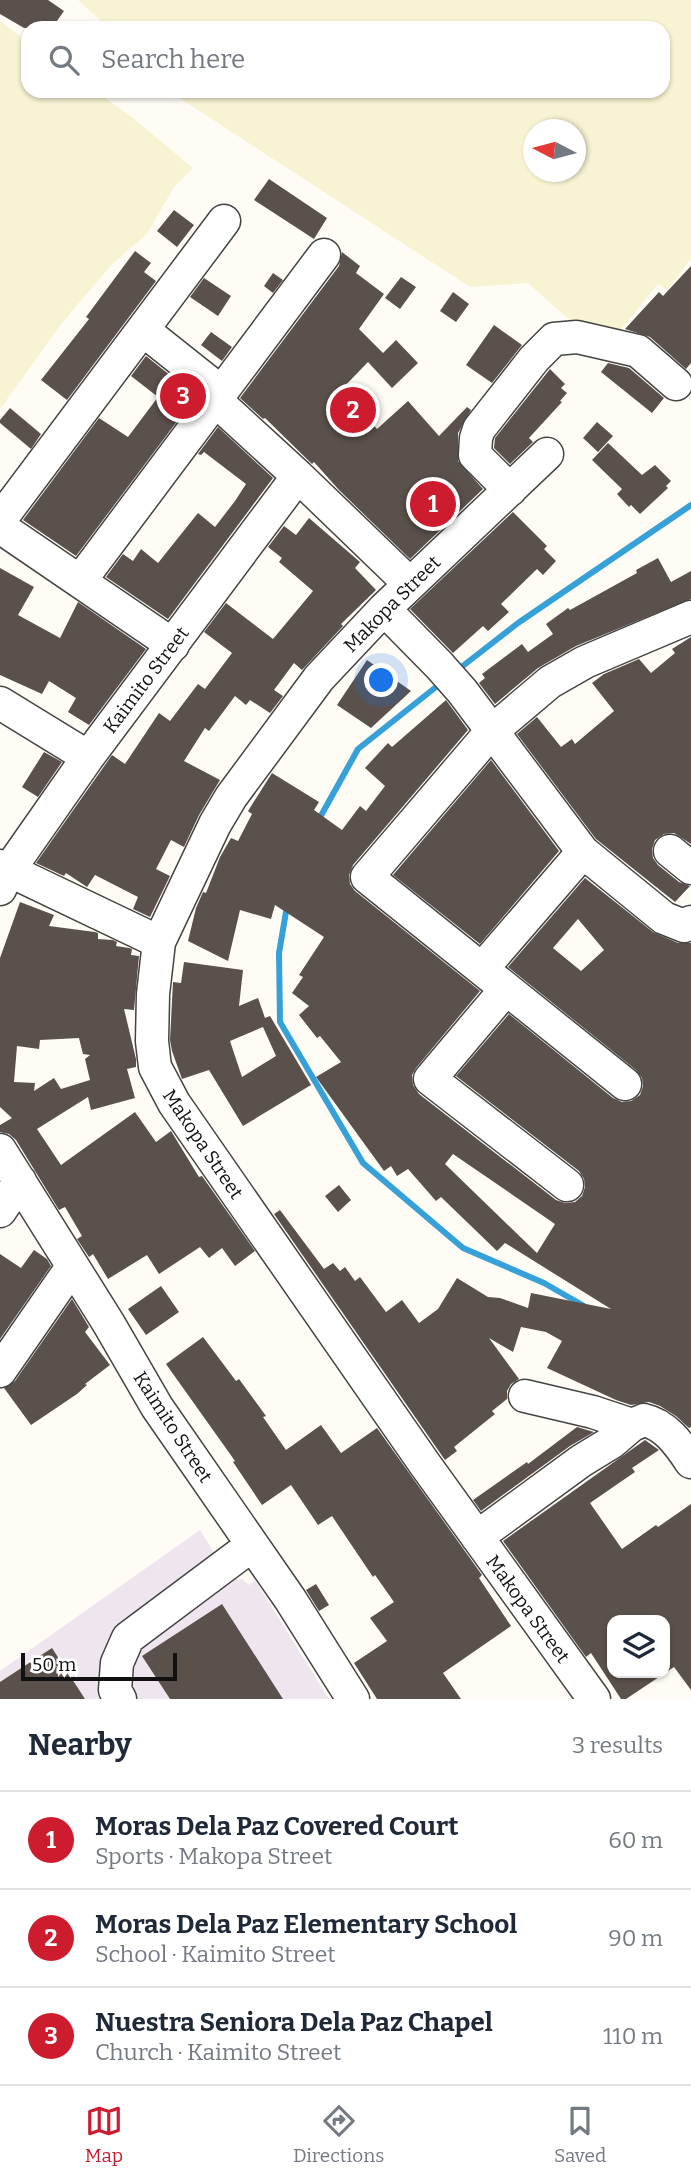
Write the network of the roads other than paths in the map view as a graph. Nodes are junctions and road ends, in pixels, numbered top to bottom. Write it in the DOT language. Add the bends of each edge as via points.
graph roads {
  1 [pos="225,221"];
  2 [pos="324,255"];
  3 [pos="143,330"];
  4 [pos="676,384"];
  5 [pos="218,396"];
  6 [pos="547,454"];
  7 [pos="298,476"];
  8 [pos="510,490"];
  9 [pos="0,520"];
  10 [pos="0,527"];
  11 [pos="80,581"];
  12 [pos="410,584"];
  13 [pos="384,609"];
  14 [pos="691,617"];
  15 [pos="173,645"];
  16 [pos="0,703"];
  17 [pos="491,732"];
  18 [pos="88,757"];
  19 [pos="583,852"];
  20 [pos="3,875"];
  21 [pos="691,922"];
  22 [pos="159,942"];
  23 [pos="482,970"];
  24 [pos="506,989"];
  25 [pos="625,1084"];
  26 [pos="0,1150"];
  27 [pos="20,1181"];
  28 [pos="567,1185"];
  29 [pos="0,1211"];
  30 [pos="72,1267"];
  31 [pos="0,1371"];
  32 [pos="525,1396"];
  33 [pos="632,1425"];
  34 [pos="691,1462"];
  35 [pos="477,1537"];
  36 [pos="251,1546"];
  37 [pos="120,1699"];
  38 [pos="353,1699"];
  39 [pos="594,1699"];
  1 -- 3 [label="street"];
  2 -- 5 [label="street"];
  3 -- 5 [label="street"];
  3 -- 9 [label="street"];
  4 -- 8 [label="street" via="638,351 577,337 554,339 476,438 475,455"];
  5 -- 7 [label="street"];
  5 -- 11 [label="street"];
  6 -- 8 [label="street, Makopa Street"];
  7 -- 12 [label="street"];
  7 -- 15 [label="street, Kaimito Street"];
  8 -- 12 [label="street, Makopa Street"];
  10 -- 11 [label="street"];
  11 -- 15 [label="street"];
  12 -- 13 [label="street, Makopa Street"];
  13 -- 17 [label="street" via="462,691"];
  13 -- 22 [label="street, Makopa Street" via="319,678 231,797"];
  14 -- 17 [label="street" via="585,662 550,682"];
  15 -- 18 [label="street, Kaimito Street"];
  16 -- 18 [label="street"];
  17 -- 19 [label="street"];
  17 -- 23 [label="street" via="367,877"];
  18 -- 20 [label="street, Kaimito Street"];
  19 -- 21 [label="street" via="664,918 684,926"];
  19 -- 23 [label="street"];
  20 -- 22 [label="street"];
  22 -- 35 [label="street, Makopa Street" via="152,1041 155,1068 163,1085"];
  23 -- 24 [label="street"];
  24 -- 25 [label="street"];
  24 -- 28 [label="street" via="430,1079"];
  26 -- 27 [label="street, Kaimito Street"];
  27 -- 29 [label="street"];
  27 -- 30 [label="street, Kaimito Street"];
  30 -- 31 [label="street"];
  30 -- 36 [label="street, Kaimito Street" via="157,1407"];
  32 -- 33 [label="street"];
  33 -- 34 [label="street" via="644,1420 657,1426 677,1441"];
  33 -- 35 [label="street"];
  35 -- 39 [label="street, Makopa Street"];
  36 -- 37 [label="street" via="128,1638 117,1663 115,1690"];
  36 -- 38 [label="street, Kaimito Street"];
}
